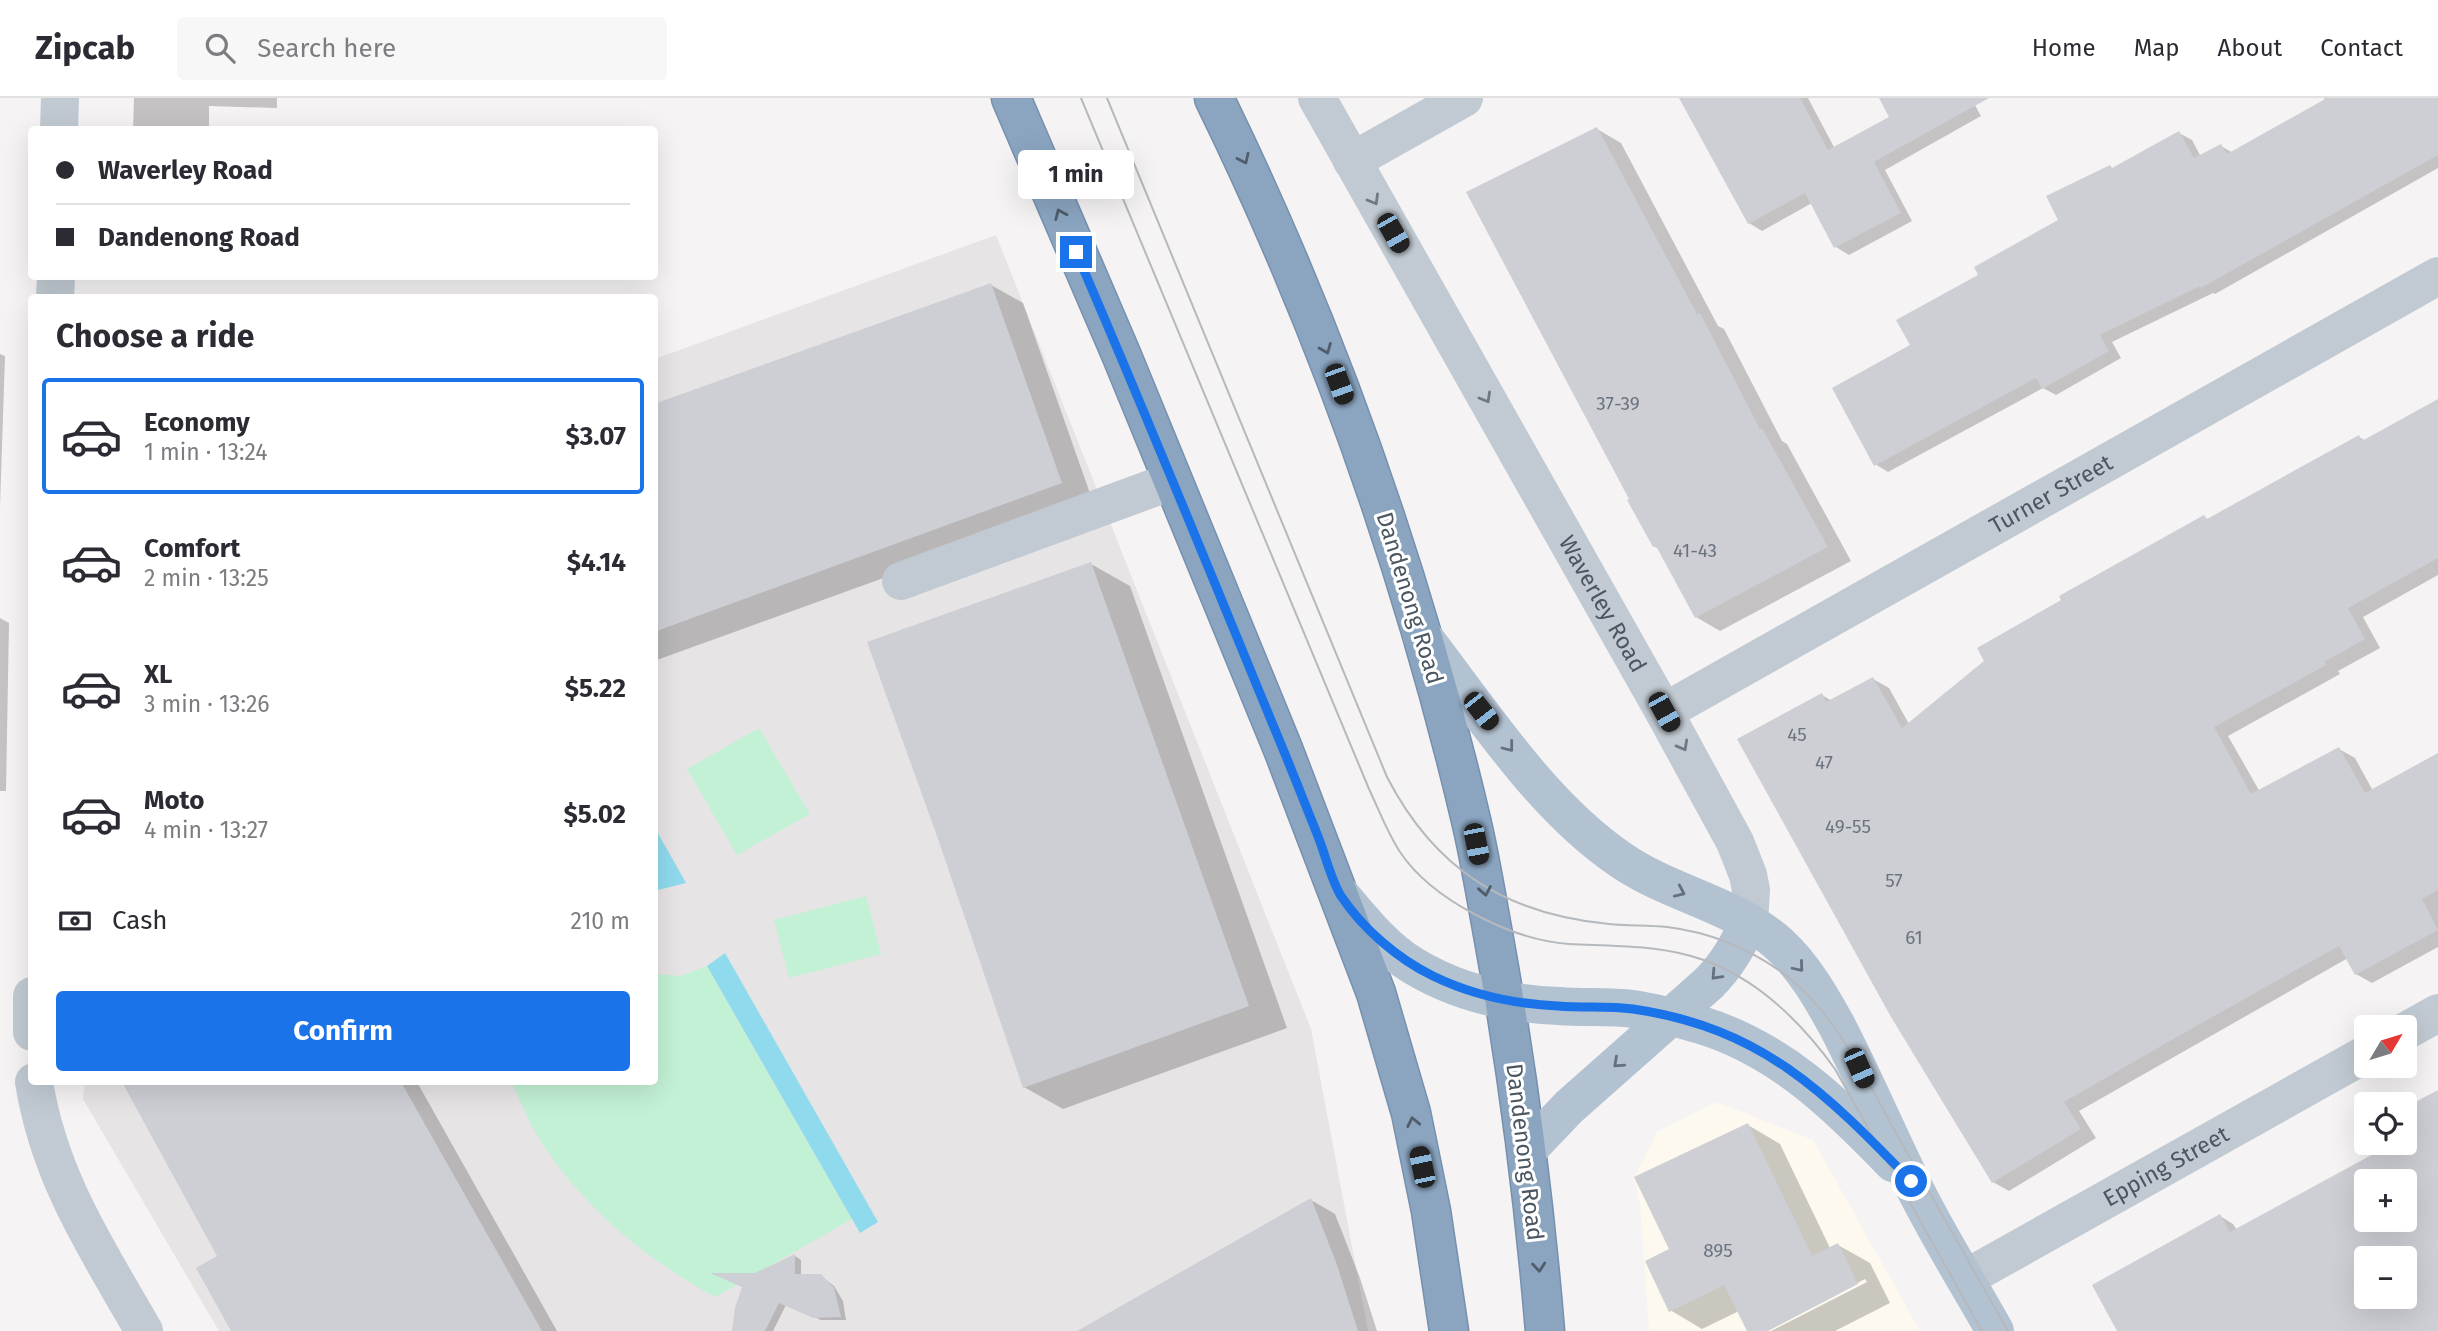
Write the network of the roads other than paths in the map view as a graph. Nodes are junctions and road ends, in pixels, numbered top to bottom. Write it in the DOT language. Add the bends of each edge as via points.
graph roads {
  1 [pos="60,98"];
  2 [pos="1011,98"];
  3 [pos="1214,98"];
  4 [pos="1317,98"];
  5 [pos="1464,98"];
  6 [pos="59,126"];
  7 [pos="1352,161"];
  8 [pos="2438,276"];
  9 [pos="1172,481"];
  10 [pos="901,581"];
  11 [pos="1422,635"];
  12 [pos="1664,712"];
  13 [pos="1340,894"];
  14 [pos="1749,922"];
  15 [pos="1505,1000"];
  16 [pos="2438,1013"];
  17 [pos="1669,1017"];
  18 [pos="2417,1025"];
  19 [pos="2354,1061"];
  20 [pos="35,1085"];
  21 [pos="1527,1151"];
  22 [pos="1911,1181"];
  23 [pos="1966,1278"];
  24 [pos="144,1331"];
  25 [pos="1449,1331"];
  26 [pos="1545,1331"];
  27 [pos="1995,1331"];
  1 -- 6 [label="street"];
  9 -- 2 [label="highway, one-way"];
  3 -- 11 [label="highway, Dandenong Road, one-way" via="1300,286 1339,384"];
  4 -- 7 [label="street, Waverley Road"];
  5 -- 7 [label="street"];
  7 -- 12 [label="street, Waverley Road, one-way"];
  8 -- 12 [label="street, Turner Street"];
  9 -- 10 [label="street"];
  9 -- 13 [label="highway"];
  11 -- 14 [label="main road, one-way" via="1525,768 1577,826 1647,877"];
  11 -- 15 [label="highway, Dandenong Road, one-way" via="1472,822"];
  12 -- 14 [label="street, Waverley Road, one-way" via="1748,875"];
  13 -- 15 [label="main road" via="1374,934 1412,965 1465,989"];
  25 -- 13 [label="highway, one-way" via="1411,1113 1376,993"];
  14 -- 17 [label="main road, one-way" via="1722,969"];
  14 -- 22 [label="main road, one-way" via="1779,944 1804,972 1859,1068"];
  15 -- 17 [label="main road" via="1633,1009"];
  15 -- 21 [label="highway, Dandenong Road"];
  16 -- 18 [label="street"];
  17 -- 21 [label="main road, one-way"];
  17 -- 22 [label="main road" via="1738,1039 1790,1068 1821,1092"];
  19 -- 23 [label="street, Epping Street"];
  20 -- 24 [label="street" via="44,1134 60,1179"];
  21 -- 26 [label="highway, Dandenong Road, one-way"];
  22 -- 23 [label="main road"];
  23 -- 27 [label="main road"];
}
